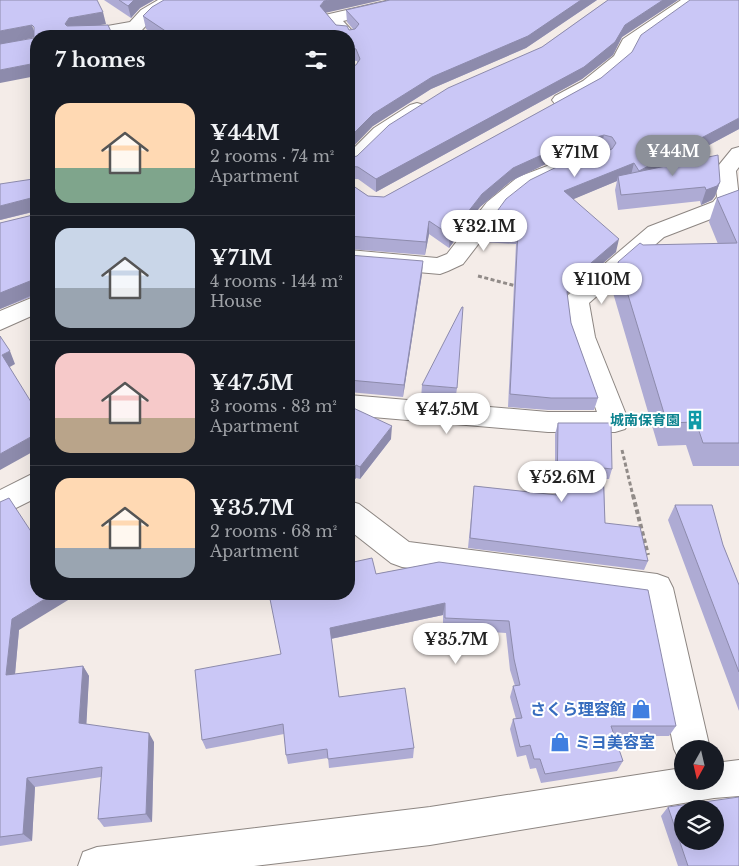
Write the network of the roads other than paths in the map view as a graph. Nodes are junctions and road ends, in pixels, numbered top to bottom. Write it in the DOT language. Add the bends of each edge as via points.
graph roads {
  1 [pos="170,0"];
  2 [pos="411,0"];
  3 [pos="692,0"];
  4 [pos="139,30"];
  5 [pos="341,30"];
  6 [pos="431,100"];
  7 [pos="546,109"];
  8 [pos="739,153"];
  9 [pos="355,158"];
  10 [pos="592,158"];
  11 [pos="355,259"];
  12 [pos="30,307"];
  13 [pos="0,321"];
  14 [pos="355,406"];
  15 [pos="30,487"];
  16 [pos="0,504"];
  17 [pos="355,518"];
  18 [pos="695,740"];
  19 [pos="724,777"];
  20 [pos="739,778"];
  21 [pos="674,781"];
  22 [pos="97,866"];
  1 -- 4 [label="street" via="147,14"];
  2 -- 5 [label="street" via="331,19"];
  3 -- 7 [label="street" via="629,43 622,59 590,85"];
  6 -- 9 [label="street" via="381,132"];
  8 -- 14 [label="street" via="725,171 728,198 721,207 656,232 577,301 582,337 615,422 548,422"];
  10 -- 11 [label="street" via="566,164 526,182 495,207 455,259 440,266"];
  12 -- 13 [label="street"];
  15 -- 16 [label="street"];
  17 -- 18 [label="street" via="402,554 657,588"];
  19 -- 20 [label="street"];
  21 -- 22 [label="street" via="430,826"];
}
